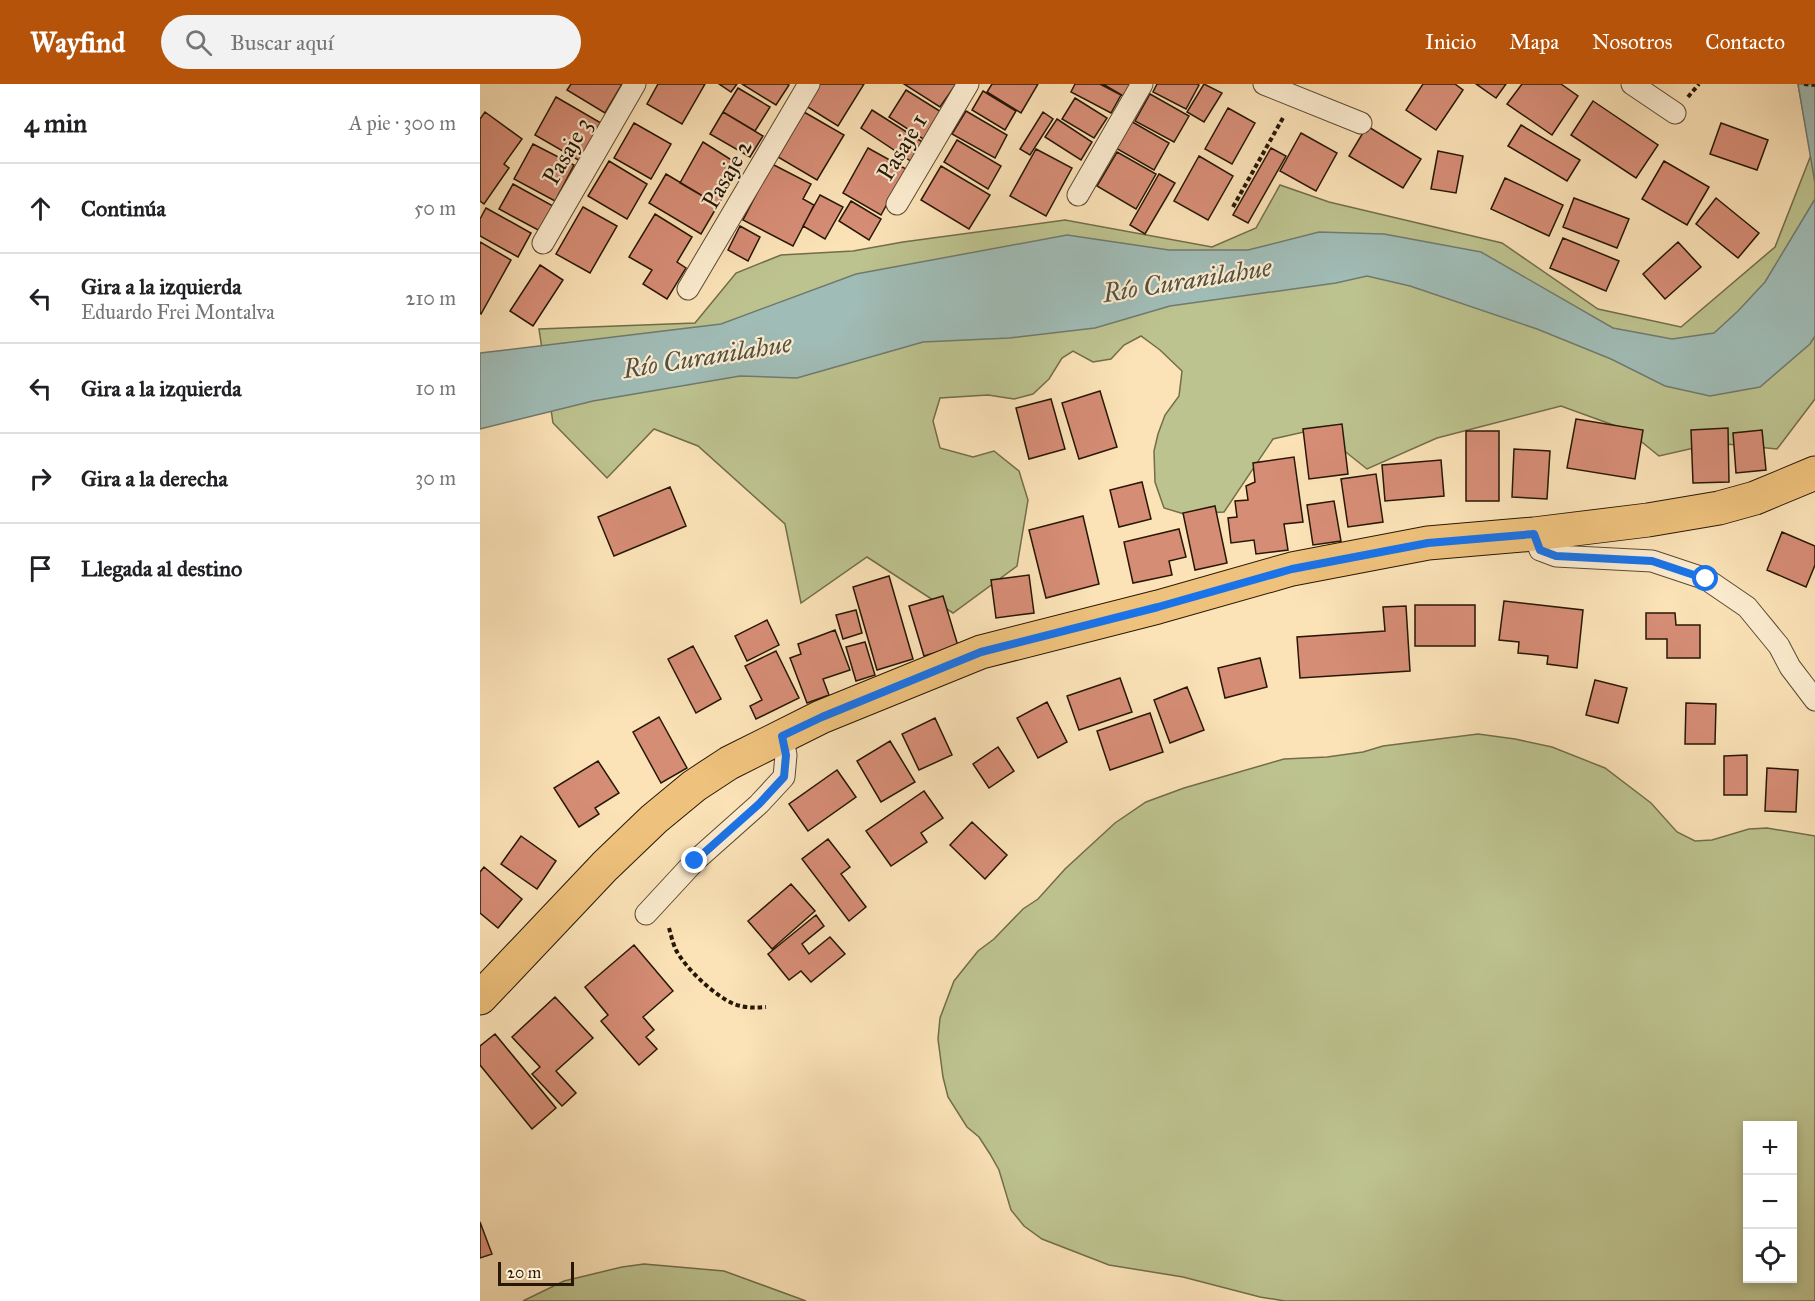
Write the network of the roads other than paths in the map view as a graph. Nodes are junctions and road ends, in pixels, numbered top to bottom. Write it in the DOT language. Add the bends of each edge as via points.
graph roads {
  1 [pos="635,84"];
  2 [pos="809,84"];
  3 [pos="968,84"];
  4 [pos="1142,84"];
  5 [pos="1264,84"];
  6 [pos="1632,84"];
  7 [pos="1675,113"];
  8 [pos="1361,123"];
  9 [pos="1078,195"];
  10 [pos="897,204"];
  11 [pos="543,243"];
  12 [pos="688,289"];
  13 [pos="1815,473"];
  14 [pos="1534,534"];
  15 [pos="1815,700"];
  16 [pos="782,736"];
  17 [pos="646,914"];
  18 [pos="480,998"];
  1 -- 11 [label="street, Pasaje 3"];
  2 -- 12 [label="street, Pasaje 2"];
  3 -- 10 [label="street, Pasaje 1"];
  4 -- 9 [label="street"];
  5 -- 8 [label="street"];
  6 -- 7 [label="street"];
  13 -- 14 [label="main road" via="1755,498 1719,507"];
  14 -- 15 [label="street" via="1540,550 1556,556 1652,561 1706,579 1747,608 1779,646"];
  14 -- 16 [label="main road" via="1428,543 1292,569 981,652"];
  16 -- 17 [label="street" via="786,755 784,777 695,861"];
  16 -- 18 [label="main road" via="729,763 654,819"];
}
